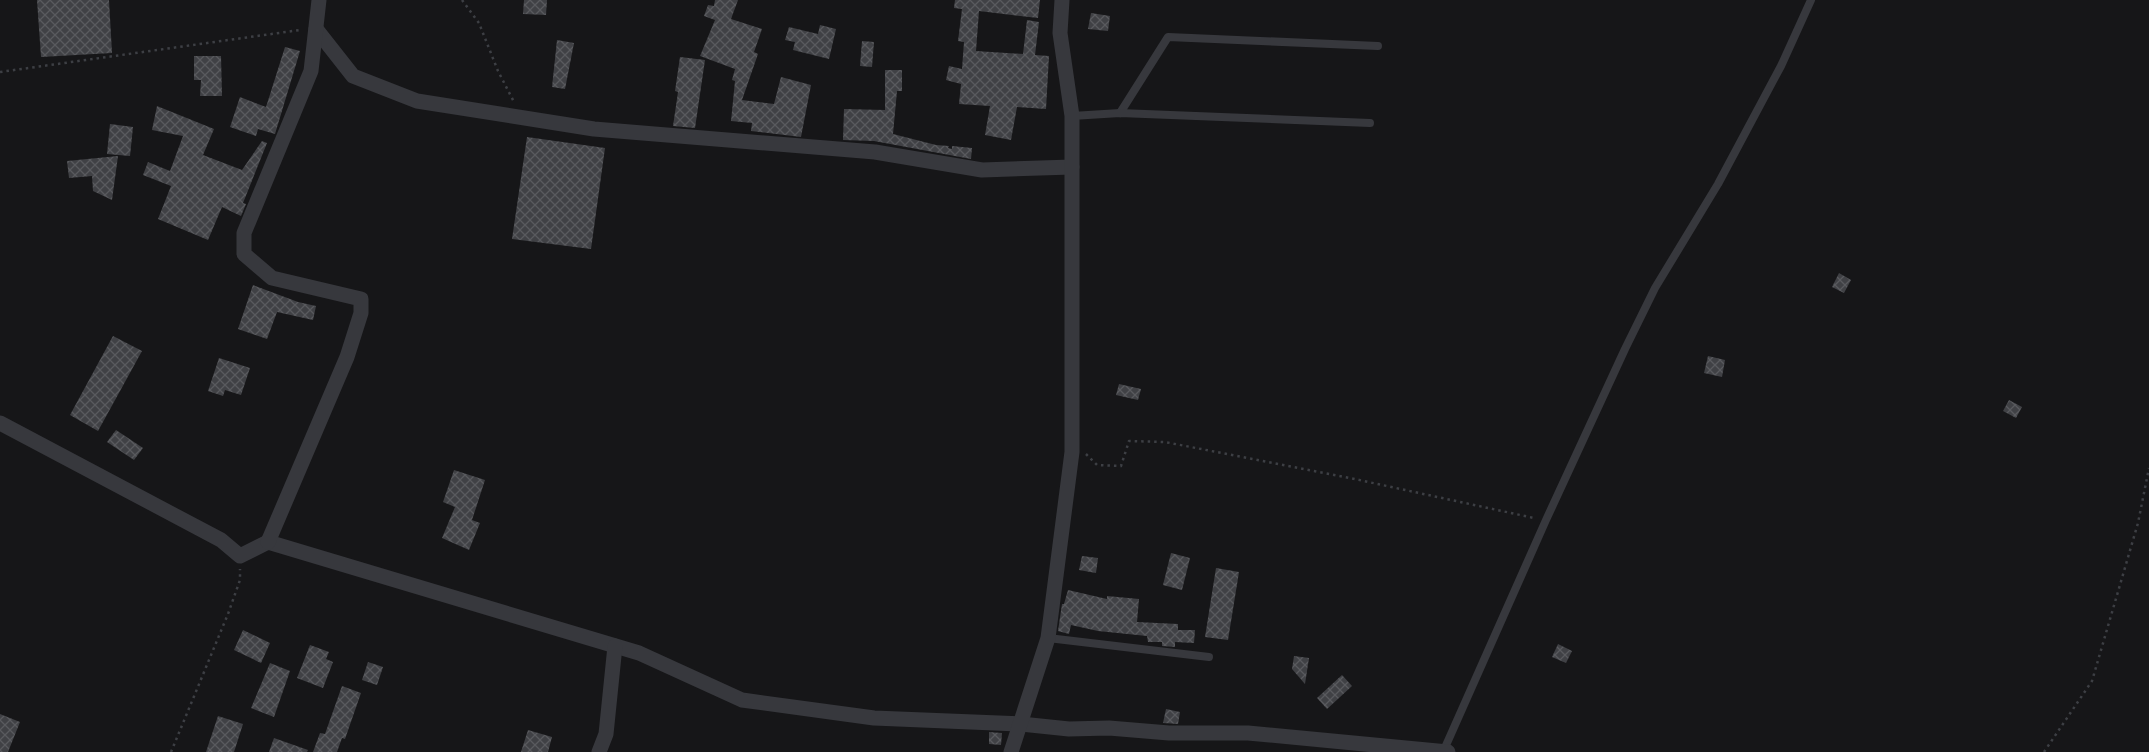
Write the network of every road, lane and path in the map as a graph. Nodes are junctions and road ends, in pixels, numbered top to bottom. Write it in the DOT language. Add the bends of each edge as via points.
graph roads {
  1 [pos="319,0"];
  2 [pos="462,0"];
  3 [pos="1062,0"];
  4 [pos="1812,0"];
  5 [pos="316,29"];
  6 [pos="1378,46"];
  7 [pos="0,72"];
  8 [pos="1120,113"];
  9 [pos="1072,116"];
  10 [pos="522,118"];
  11 [pos="1370,123"];
  12 [pos="1072,167"];
  13 [pos="0,423"];
  14 [pos="1072,452"];
  15 [pos="2149,468"];
  16 [pos="1546,520"];
  17 [pos="268,542"];
  18 [pos="240,556"];
  19 [pos="1048,638"];
  20 [pos="615,646"];
  21 [pos="1209,657"];
  22 [pos="1021,724"];
  23 [pos="171,752"];
  24 [pos="599,752"];
  25 [pos="1011,752"];
  26 [pos="1445,752"];
  27 [pos="2044,752"];
  1 -- 5 [label="street"];
  2 -- 10 [label="path" via="479,23"];
  3 -- 9 [label="street" via="1060,33"];
  4 -- 16 [label="lane" via="1718,184 1656,288"];
  5 -- 7 [label="path"];
  5 -- 10 [label="street" via="353,76 417,101"];
  5 -- 17 [label="street" via="311,71 244,234 244,254 272,278 361,299 360,313 347,357"];
  6 -- 8 [label="lane" via="1168,38"];
  8 -- 9 [label="lane"];
  8 -- 11 [label="lane"];
  9 -- 12 [label="street"];
  10 -- 12 [label="street" via="632,133 875,152 982,170"];
  12 -- 14 [label="street"];
  13 -- 18 [label="street" via="221,540"];
  14 -- 16 [label="path" via="1086,453 1097,465 1121,466 1128,441 1165,442"];
  14 -- 19 [label="street"];
  15 -- 27 [label="path" via="2138,524 2092,681"];
  16 -- 26 [label="lane"];
  17 -- 18 [label="street"];
  17 -- 20 [label="street"];
  18 -- 23 [label="path" via="240,580"];
  19 -- 21 [label="lane"];
  19 -- 22 [label="street"];
  20 -- 22 [label="street" via="639,653 742,700 874,718"];
  20 -- 24 [label="street" via="606,734"];
  22 -- 25 [label="street"];
  22 -- 26 [label="street" via="1169,733 1248,733"];
}
